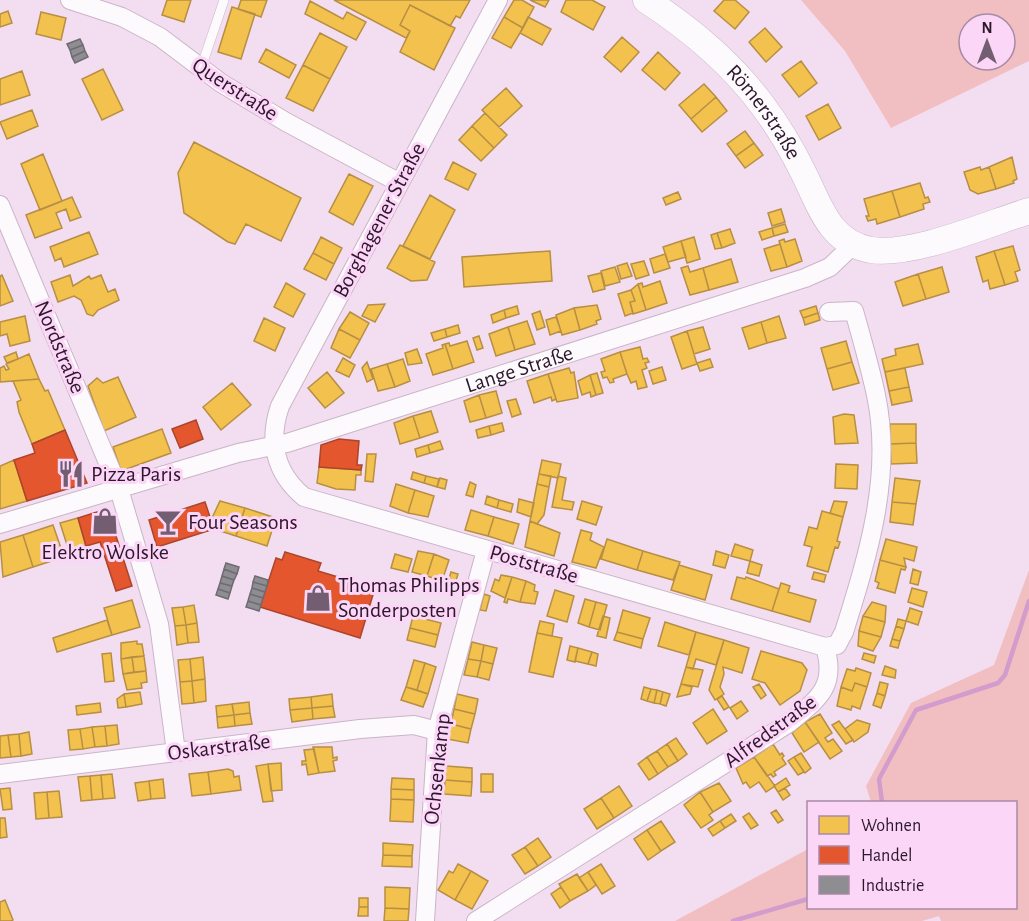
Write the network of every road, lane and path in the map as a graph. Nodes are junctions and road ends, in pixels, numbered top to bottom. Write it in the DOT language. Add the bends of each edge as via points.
graph roads {
  1 [pos="70,0"];
  2 [pos="224,0"];
  3 [pos="498,0"];
  4 [pos="646,0"];
  5 [pos="201,68"];
  6 [pos="399,182"];
  7 [pos="0,205"];
  8 [pos="1029,211"];
  9 [pos="853,245"];
  10 [pos="829,312"];
  11 [pos="273,445"];
  12 [pos="119,489"];
  13 [pos="0,524"];
  14 [pos="486,550"];
  15 [pos="825,647"];
  16 [pos="437,731"];
  17 [pos="176,752"];
  18 [pos="0,774"];
  19 [pos="425,921"];
  20 [pos="476,921"];
  1 -- 5 [label="street, Querstraße" via="122,17 160,37"];
  2 -- 5 [label="lane"];
  3 -- 6 [label="street, Borghagener Straße"];
  4 -- 9 [label="main road, Römerstraße" via="716,55 764,107 802,168 823,216 836,233"];
  5 -- 6 [label="street, Querstraße" via="286,122"];
  6 -- 11 [label="street, Borghagener Straße" via="280,406"];
  7 -- 12 [label="street, Nordstraße"];
  8 -- 9 [label="main road" via="909,249 879,250"];
  9 -- 11 [label="street, Lange Straße" via="830,267 805,278"];
  10 -- 15 [label="street" via="854,311 877,397 881,472 876,518 844,632 837,645"];
  11 -- 12 [label="street, Lange Straße"];
  11 -- 14 [label="street, Poststraße" via="291,486 304,497"];
  12 -- 13 [label="street, Lange Straße"];
  12 -- 17 [label="street, Nordstraße" via="159,624"];
  14 -- 15 [label="street, Poststraße"];
  14 -- 16 [label="street, Ochsenkamp"];
  15 -- 20 [label="street, Alfredstraße" via="829,675 824,693 789,723"];
  16 -- 17 [label="street, Oskarstraße" via="414,725"];
  16 -- 19 [label="street, Ochsenkamp"];
  17 -- 18 [label="street, Oskarstraße"];
}
